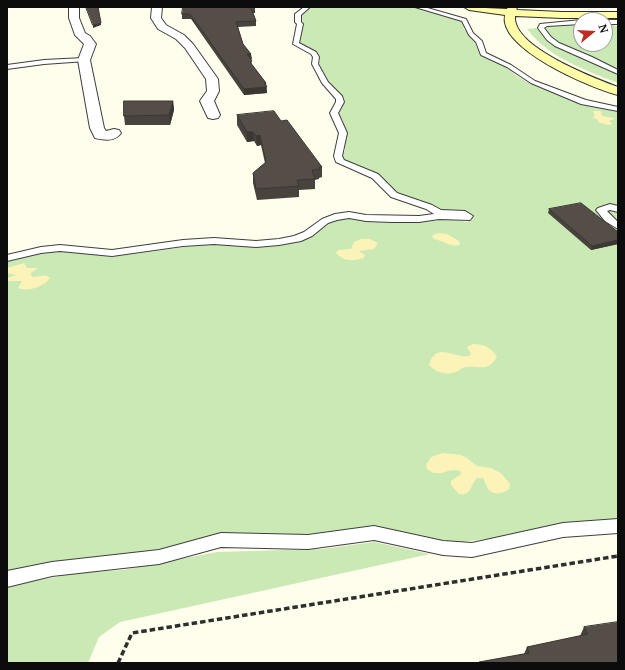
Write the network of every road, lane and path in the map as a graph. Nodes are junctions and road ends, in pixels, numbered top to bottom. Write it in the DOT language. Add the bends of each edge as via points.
graph roads {
  1 [pos="74,7"];
  2 [pos="157,7"];
  3 [pos="307,7"];
  4 [pos="418,7"];
  5 [pos="469,7"];
  6 [pos="491,7"];
  7 [pos="512,11"];
  8 [pos="618,12"];
  9 [pos="618,15"];
  10 [pos="573,22"];
  11 [pos="573,52"];
  12 [pos="574,52"];
  13 [pos="84,60"];
  14 [pos="7,67"];
  15 [pos="618,72"];
  16 [pos="618,91"];
  17 [pos="618,109"];
  18 [pos="213,115"];
  19 [pos="114,133"];
  20 [pos="618,209"];
  21 [pos="618,226"];
  22 [pos="7,258"];
  23 [pos="618,526"];
  24 [pos="618,556"];
  25 [pos="7,579"];
  26 [pos="118,663"];
  1 -- 13 [label="street" via="74,18 80,35 90,44"];
  2 -- 18 [label="street" via="156,18 162,27 180,37 189,46 212,79 213,91 207,101"];
  3 -- 22 [label="lane" via="298,14 300,24 296,44 314,53 315,64 325,83 339,98 340,102 334,113 343,134 338,156 340,162 375,176 394,195 439,213 465,214 467,218 439,216 392,219 349,215 325,221 297,239 278,242 183,243 112,253 60,248"];
  4 -- 17 [label="lane" via="464,20 483,54 513,68 533,82 584,102"];
  5 -- 7 [label="main road"];
  6 -- 7 [label="main road"];
  7 -- 8 [label="main road"];
  7 -- 9 [label="main road" via="587,16"];
  7 -- 16 [label="main road" via="509,20 515,33 543,57"];
  10 -- 11 [label="lane" via="547,24 541,28 551,41"];
  12 -- 15 [label="lane"];
  13 -- 14 [label="lane"];
  13 -- 19 [label="street" via="100,135 108,136"];
  20 -- 21 [label="lane" via="610,207 601,210"];
  23 -- 25 [label="lane" via="563,530 472,550 443,548 374,533 308,542 221,540 159,557 52,569"];
  24 -- 26 [label="path" via="132,633"];
}
